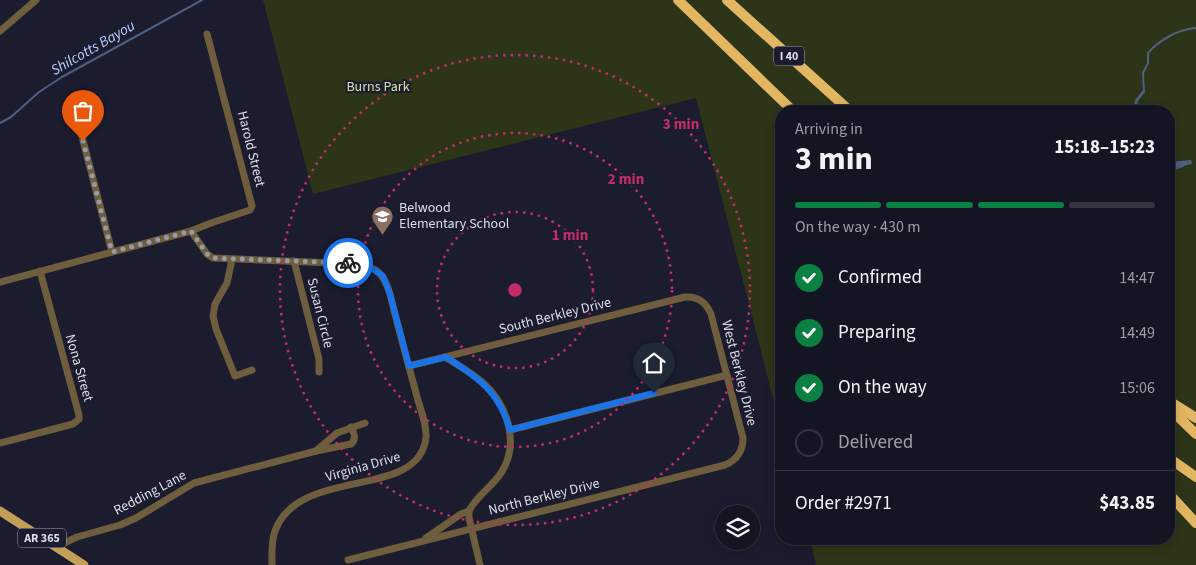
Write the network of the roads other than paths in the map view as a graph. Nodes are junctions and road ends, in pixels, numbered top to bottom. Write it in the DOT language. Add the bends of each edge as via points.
graph roads {
  1 [pos="36,0"];
  2 [pos="678,0"];
  3 [pos="727,0"];
  4 [pos="0,31"];
  5 [pos="208,34"];
  6 [pos="787,105"];
  7 [pos="843,105"];
  8 [pos="80,129"];
  9 [pos="191,231"];
  10 [pos="112,252"];
  11 [pos="232,260"];
  12 [pos="294,262"];
  13 [pos="40,272"];
  14 [pos="0,282"];
  15 [pos="705,304"];
  16 [pos="446,357"];
  17 [pos="409,366"];
  18 [pos="252,370"];
  19 [pos="319,372"];
  20 [pos="727,375"];
  21 [pos="1175,405"];
  22 [pos="1175,414"];
  23 [pos="1196,418"];
  24 [pos="365,423"];
  25 [pos="351,427"];
  26 [pos="510,430"];
  27 [pos="1196,434"];
  28 [pos="0,443"];
  29 [pos="741,450"];
  30 [pos="316,451"];
  31 [pos="1175,462"];
  32 [pos="1196,477"];
  33 [pos="1175,500"];
  34 [pos="0,511"];
  35 [pos="469,511"];
  36 [pos="1196,523"];
  37 [pos="472,528"];
  38 [pos="416,543"];
  39 [pos="56,547"];
  40 [pos="348,560"];
  41 [pos="84,565"];
  42 [pos="272,565"];
  43 [pos="480,565"];
  1 -- 4 [label="street"];
  2 -- 6 [label="highway, I 40"];
  3 -- 7 [label="highway, I 40"];
  5 -- 9 [label="street, Harold Street" via="252,206 249,211"];
  8 -- 10 [label="street"];
  9 -- 10 [label="street"];
  9 -- 11 [label="street, Virginia Drive" via="211,257"];
  10 -- 13 [label="street"];
  11 -- 12 [label="street, Virginia Drive"];
  11 -- 18 [label="street" via="227,283 214,307 213,320 235,376"];
  12 -- 17 [label="street, Virginia Drive" via="367,265 383,276"];
  12 -- 19 [label="street, Susan Circle" via="319,359"];
  13 -- 14 [label="street"];
  13 -- 28 [label="street, Nona Street" via="80,415 73,424"];
  15 -- 16 [label="street, South Berkley Drive" via="695,297 685,296"];
  15 -- 20 [label="street, West Berkley Drive" via="711,314"];
  16 -- 17 [label="street, South Berkley Drive"];
  16 -- 26 [label="street" via="478,378 491,392 501,406"];
  17 -- 42 [label="street, Virginia Drive" via="426,432 420,456 410,467 398,473 315,494 298,502 276,529 272,542"];
  20 -- 26 [label="street"];
  20 -- 29 [label="street, West Berkley Drive" via="743,438"];
  21 -- 23 [label="highway"];
  22 -- 27 [label="highway"];
  24 -- 25 [label="street, Redding Lane"];
  25 -- 30 [label="street, Redding Lane" via="330,437"];
  25 -- 30 [label="street, Redding Lane" via="355,434 354,442"];
  26 -- 35 [label="street" via="509,452 502,472"];
  29 -- 37 [label="street, North Berkley Drive" via="737,458 725,465"];
  30 -- 39 [label="street, Redding Lane" via="194,483 136,518"];
  31 -- 32 [label="highway"];
  33 -- 36 [label="highway"];
  34 -- 39 [label="main road, AR 365"];
  35 -- 37 [label="street"];
  35 -- 38 [label="street"];
  37 -- 38 [label="street, North Berkley Drive"];
  37 -- 43 [label="street"];
  38 -- 40 [label="street, North Berkley Drive"];
  39 -- 41 [label="main road, AR 365"];
}
